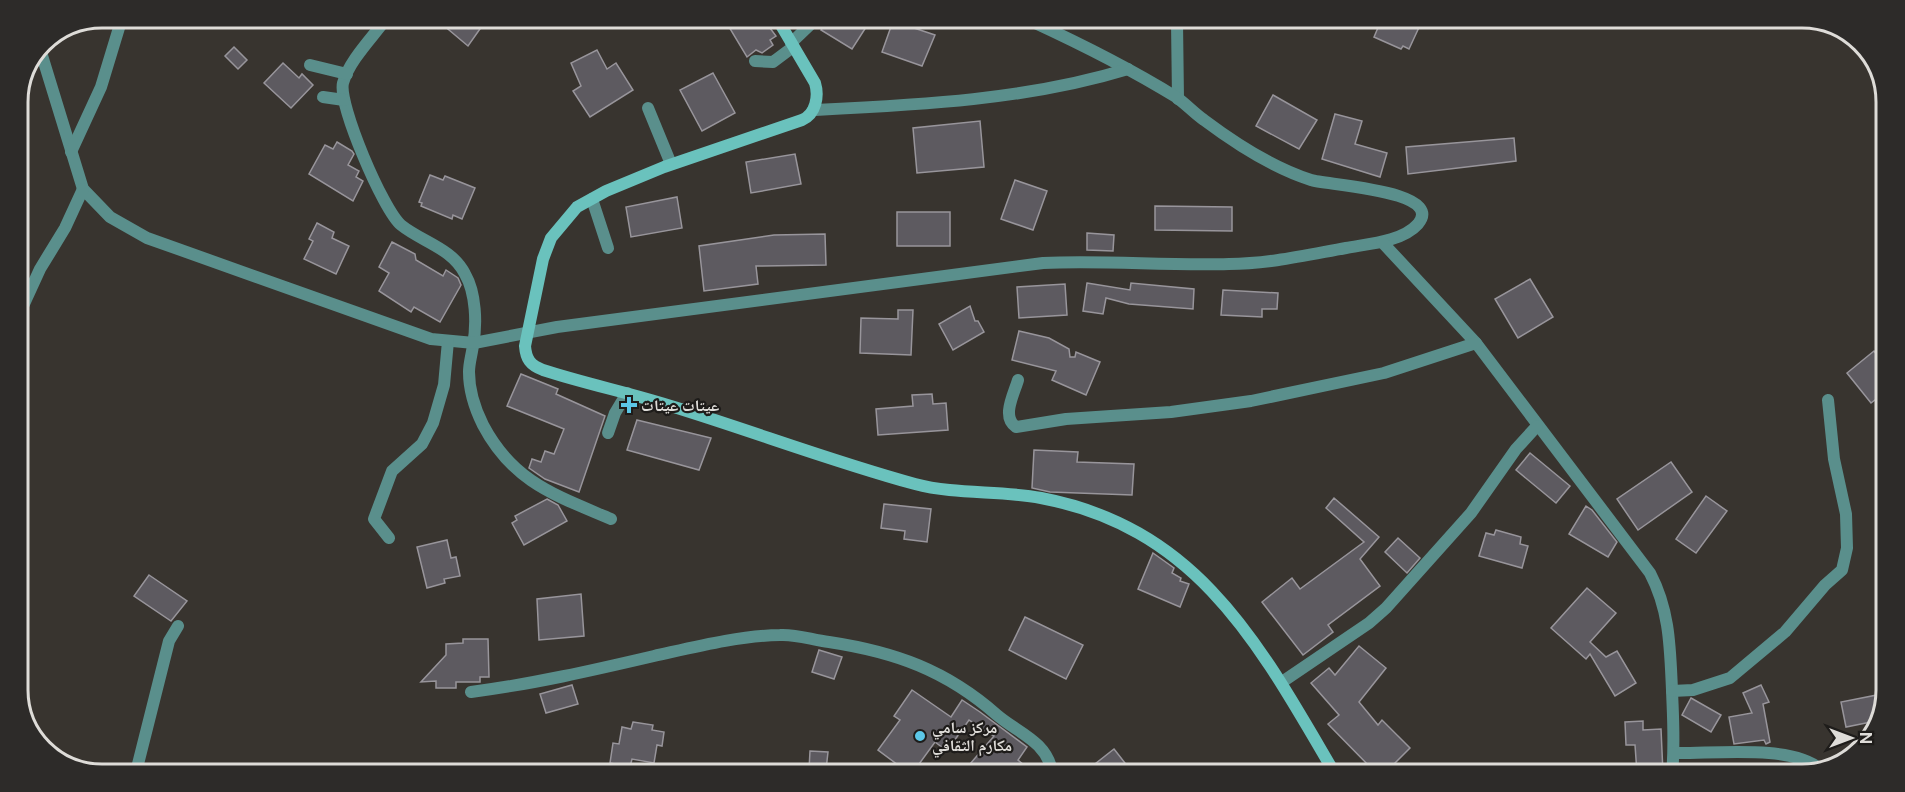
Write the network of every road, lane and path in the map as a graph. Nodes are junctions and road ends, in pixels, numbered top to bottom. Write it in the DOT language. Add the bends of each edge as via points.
graph roads {
  1 [pos="119,28"];
  2 [pos="380,28"];
  3 [pos="782,28"];
  4 [pos="807,28"];
  5 [pos="1045,28"];
  6 [pos="1177,28"];
  7 [pos="792,45"];
  8 [pos="43,58"];
  9 [pos="755,61"];
  10 [pos="310,64"];
  11 [pos="1128,69"];
  12 [pos="347,74"];
  13 [pos="322,97"];
  14 [pos="1178,99"];
  15 [pos="344,100"];
  16 [pos="648,108"];
  17 [pos="813,110"];
  18 [pos="71,152"];
  19 [pos="671,164"];
  20 [pos="83,189"];
  21 [pos="592,199"];
  22 [pos="1382,242"];
  23 [pos="608,248"];
  24 [pos="29,293"];
  25 [pos="528,331"];
  26 [pos="448,341"];
  27 [pos="1476,343"];
  28 [pos="474,344"];
  29 [pos="1018,380"];
  30 [pos="627,393"];
  31 [pos="1827,400"];
  32 [pos="1537,426"];
  33 [pos="608,433"];
  34 [pos="611,519"];
  35 [pos="389,538"];
  36 [pos="178,626"];
  37 [pos="1282,682"];
  38 [pos="1672,691"];
  39 [pos="471,692"];
  40 [pos="1674,753"];
  41 [pos="1813,763"];
  42 [pos="138,764"];
  43 [pos="1050,764"];
  44 [pos="1329,764"];
  45 [pos="1673,764"];
  1 -- 18 [label="street" via="101,87"];
  2 -- 12 [label="street"];
  3 -- 7 [label="main road"];
  4 -- 7 [label="street"];
  5 -- 11 [label="street"];
  6 -- 14 [label="street"];
  7 -- 9 [label="street" via="773,62"];
  7 -- 17 [label="main road" via="819,94"];
  8 -- 18 [label="street"];
  10 -- 12 [label="street"];
  11 -- 14 [label="street"];
  11 -- 17 [label="street" via="1046,89 929,103"];
  12 -- 15 [label="street" via="342,86"];
  13 -- 15 [label="street"];
  14 -- 22 [label="street" via="1250,151 1294,174 1329,185 1396,194 1416,202 1421,217 1417,224"];
  15 -- 28 [label="street" via="369,171 388,207 401,225 435,244 459,263 467,276 476,326"];
  16 -- 19 [label="street"];
  17 -- 19 [label="main road" via="802,120"];
  18 -- 20 [label="street"];
  19 -- 21 [label="main road"];
  20 -- 24 [label="street"];
  20 -- 26 [label="street" via="110,217 147,238 431,339"];
  21 -- 23 [label="street"];
  21 -- 25 [label="main road" via="577,207 551,238 536,286"];
  22 -- 25 [label="street" via="1288,259 1230,264 1043,263"];
  22 -- 27 [label="street"];
  25 -- 28 [label="street"];
  25 -- 30 [label="main road" via="525,356 537,368"];
  26 -- 28 [label="street"];
  26 -- 35 [label="street" via="444,385 433,423 422,444 392,471 374,519"];
  27 -- 29 [label="street" via="1384,373 1251,401 1171,412 1066,419 1024,427 1016,427 1008,411"];
  27 -- 32 [label="street"];
  28 -- 34 [label="street" via="469,372 472,397 494,445 522,476"];
  30 -- 33 [label="street"];
  30 -- 37 [label="main road" via="918,485 1041,498 1132,530 1180,560 1216,594 1244,626"];
  31 -- 38 [label="street" via="1846,514 1847,548 1842,570 1785,632 1730,678 1693,690"];
  32 -- 37 [label="street" via="1471,513 1386,608 1369,624"];
  32 -- 38 [label="street" via="1650,573 1666,610"];
  36 -- 42 [label="street" via="170,641"];
  37 -- 44 [label="main road"];
  38 -- 40 [label="street"];
  39 -- 43 [label="street" via="710,644 801,636 888,653 939,674 981,700 1039,745"];
  40 -- 41 [label="street" via="1758,753 1797,757"];
  40 -- 45 [label="street"];
}
